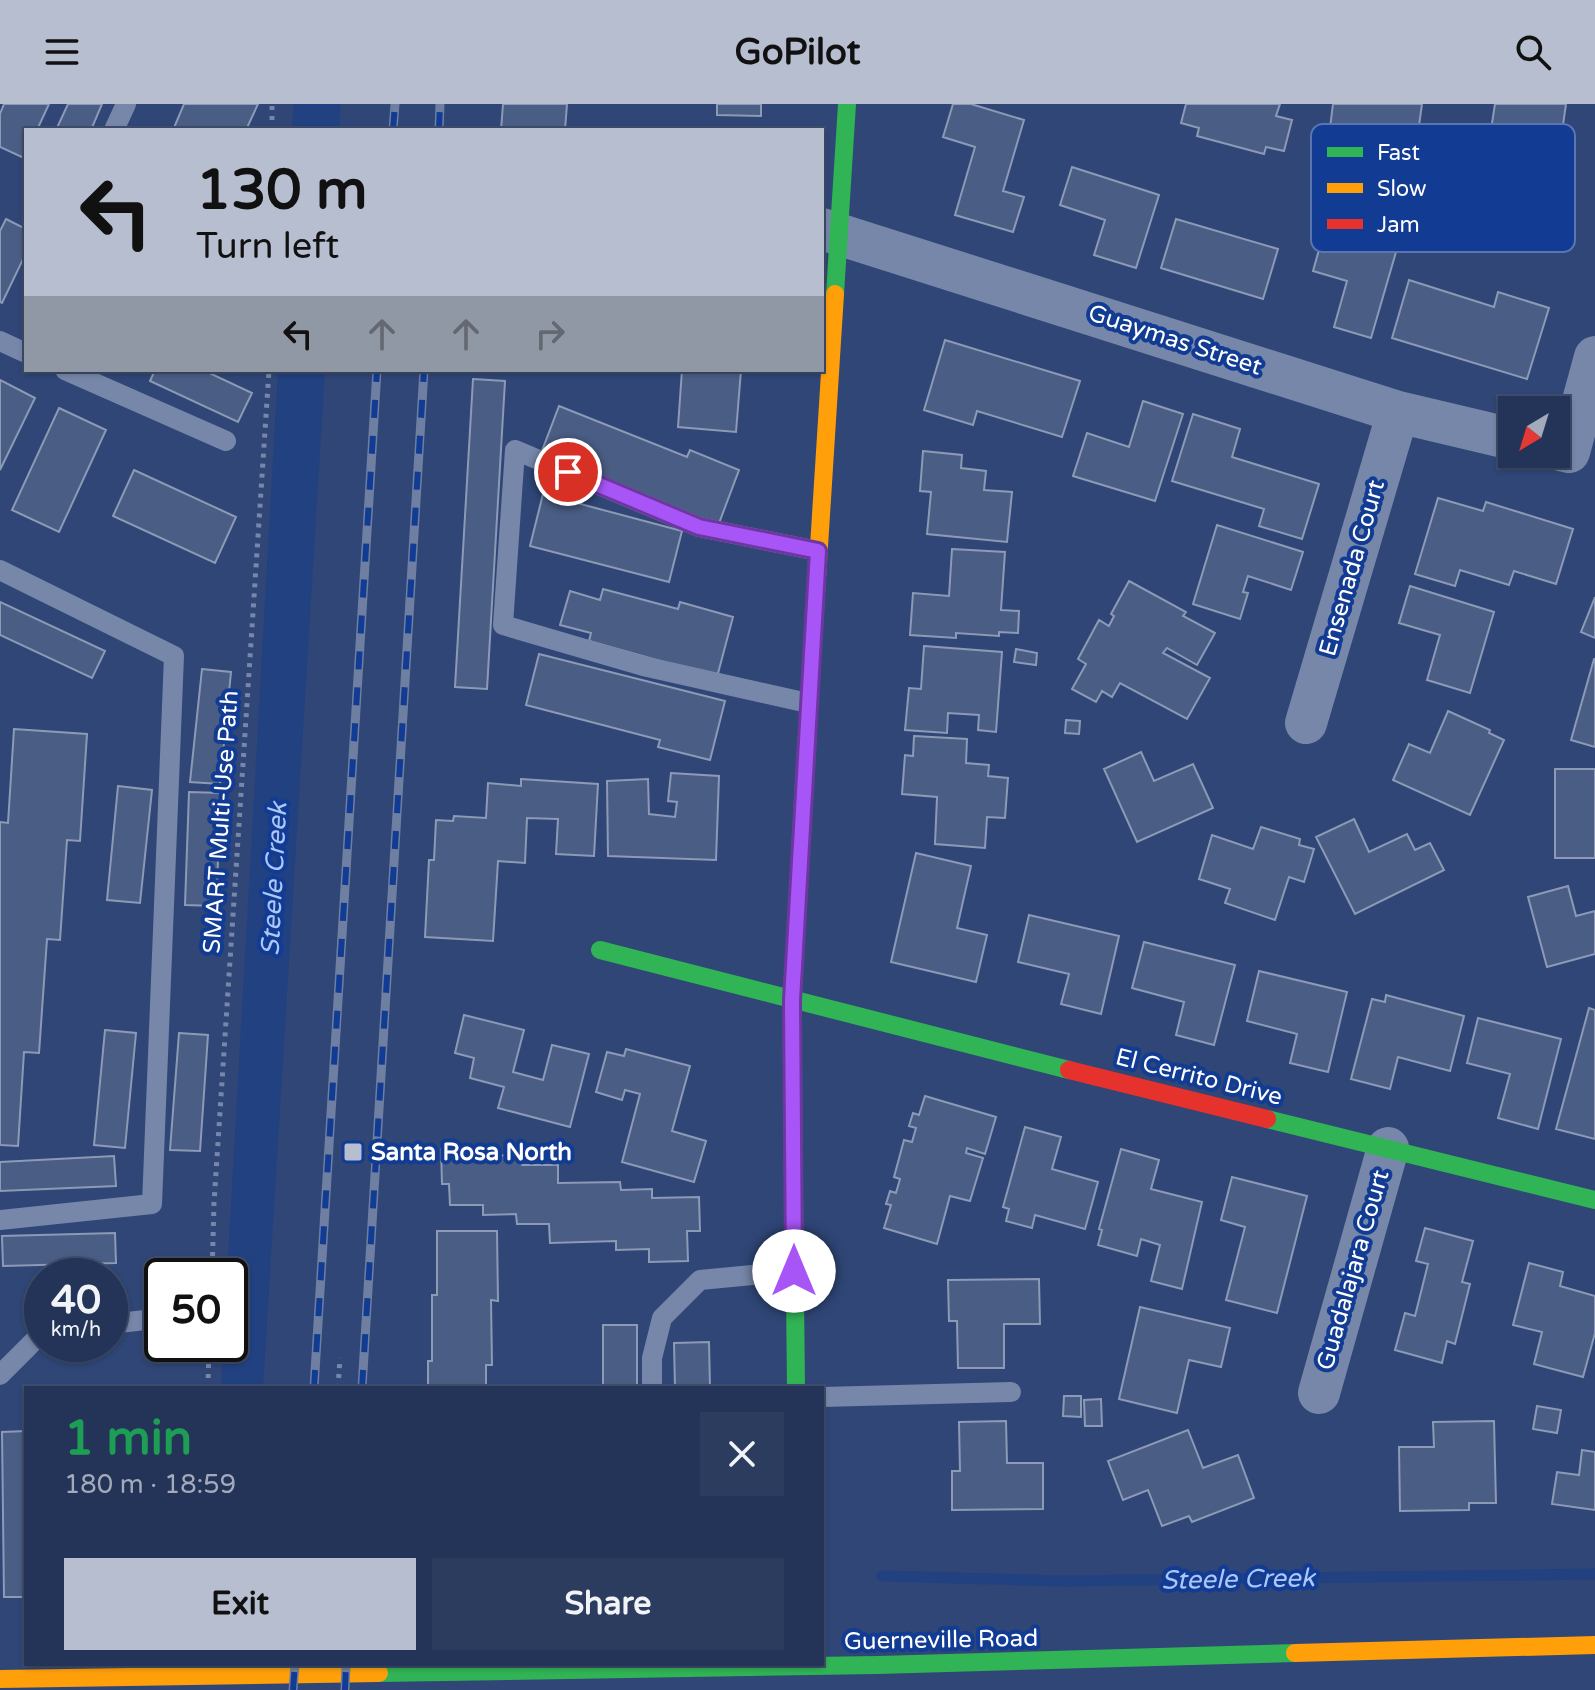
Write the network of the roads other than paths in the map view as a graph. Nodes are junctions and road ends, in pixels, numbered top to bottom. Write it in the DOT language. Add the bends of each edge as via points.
graph roads {
  1 [pos="126,104"];
  2 [pos="847,104"];
  3 [pos="115,128"];
  4 [pos="831,231"];
  5 [pos="0,341"];
  6 [pos="24,352"];
  7 [pos="1595,357"];
  8 [pos="70,372"];
  9 [pos="1398,412"];
  10 [pos="1498,436"];
  11 [pos="226,441"];
  12 [pos="1570,448"];
  13 [pos="818,551"];
  14 [pos="0,570"];
  15 [pos="808,703"];
  16 [pos="1306,723"];
  17 [pos="600,950"];
  18 [pos="792,1000"];
  19 [pos="1388,1148"];
  20 [pos="1595,1200"];
  21 [pos="0,1220"];
  22 [pos="794,1271"];
  23 [pos="24,1351"];
  24 [pos="0,1375"];
  25 [pos="652,1386"];
  26 [pos="796,1386"];
  27 [pos="1011,1392"];
  28 [pos="1319,1393"];
  29 [pos="824,1397"];
  30 [pos="1595,1645"];
  31 [pos="801,1674"];
  32 [pos="0,1679"];
  1 -- 3 [label="lane"];
  2 -- 4 [label="main road"];
  4 -- 9 [label="street, Guaymas Street"];
  4 -- 13 [label="main road"];
  5 -- 6 [label="lane"];
  7 -- 12 [label="street"];
  8 -- 11 [label="lane"];
  9 -- 10 [label="street, Guaymas Street"];
  9 -- 16 [label="street, Ensenada Court"];
  13 -- 15 [label="main road"];
  13 -- 15 [label="lane" via="699,527 515,450 503,625 643,666"];
  14 -- 21 [label="lane" via="174,656 152,1204"];
  15 -- 18 [label="main road"];
  17 -- 18 [label="main road, El Cerrito Drive"];
  18 -- 19 [label="main road, El Cerrito Drive"];
  18 -- 22 [label="main road"];
  19 -- 20 [label="main road, El Cerrito Drive"];
  19 -- 28 [label="street, Guadalajara Court"];
  22 -- 25 [label="lane" via="700,1280 662,1318 652,1358"];
  22 -- 26 [label="main road"];
  23 -- 24 [label="lane"];
  27 -- 29 [label="lane"];
  30 -- 31 [label="main road, Guerneville Road"];
  31 -- 32 [label="main road, Guerneville Road"];
}
